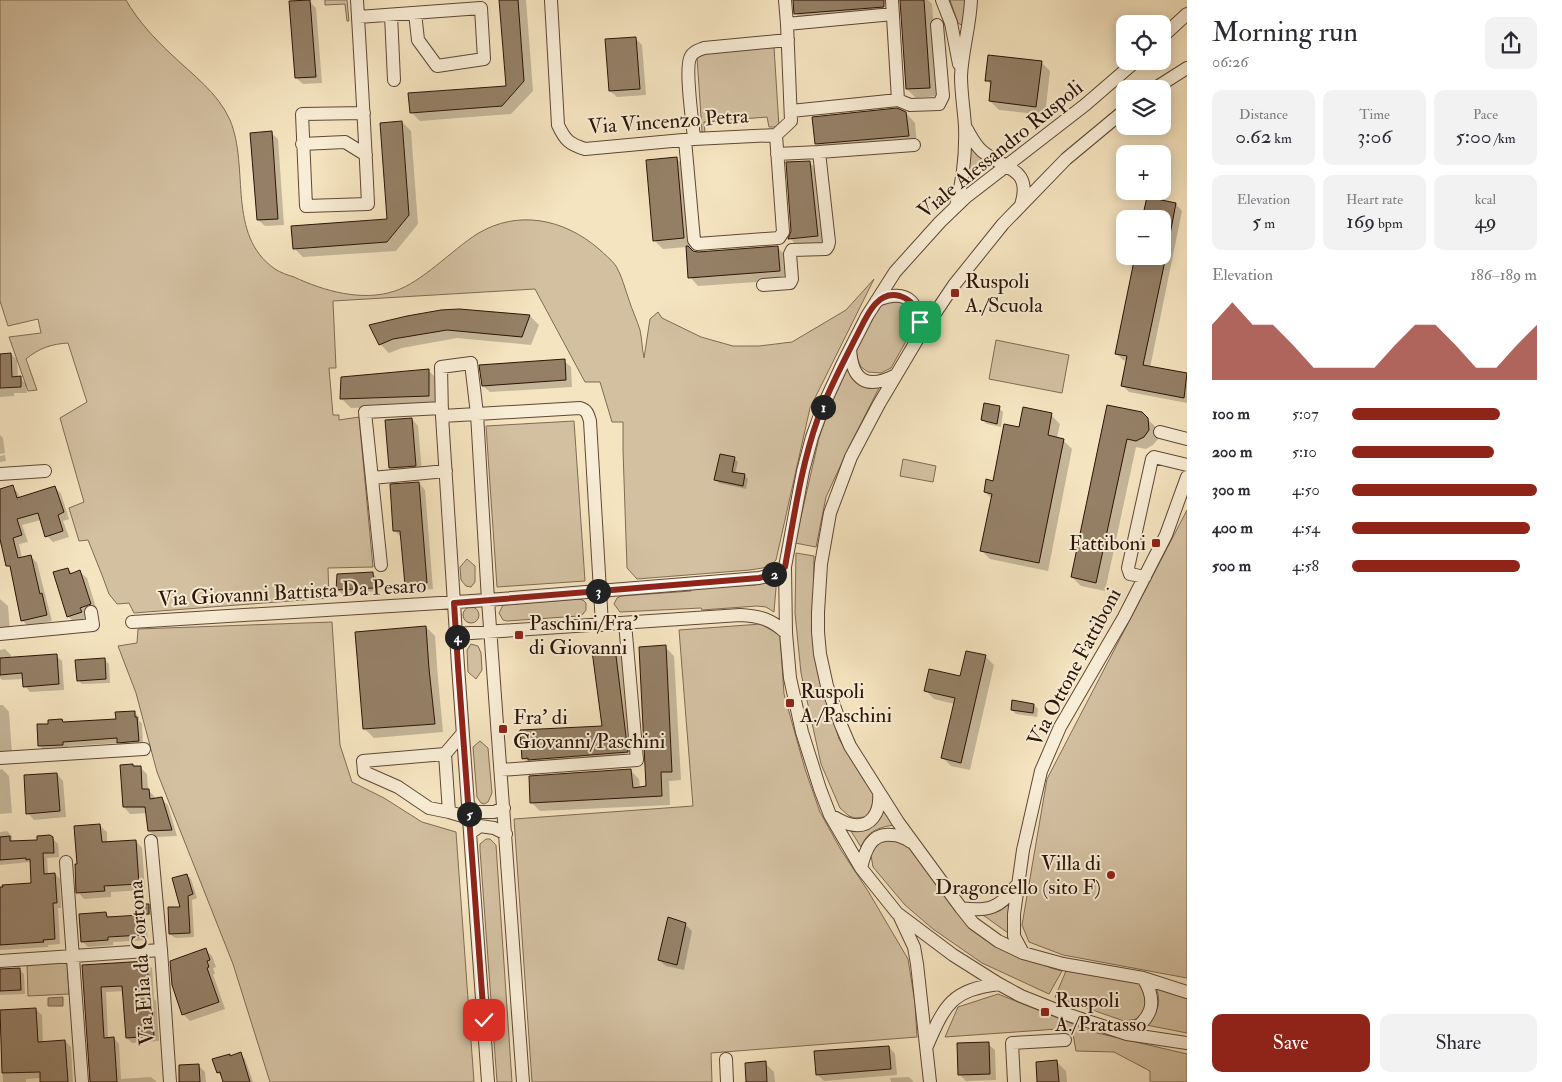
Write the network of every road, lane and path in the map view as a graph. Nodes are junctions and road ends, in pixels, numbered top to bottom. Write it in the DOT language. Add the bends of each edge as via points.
graph roads {
  1 [pos="358,0"];
  2 [pos="551,0"];
  3 [pos="785,0"];
  4 [pos="892,0"];
  5 [pos="942,0"];
  6 [pos="971,0"];
  7 [pos="415,13"];
  8 [pos="893,14"];
  9 [pos="1187,14"];
  10 [pos="391,15"];
  11 [pos="358,17"];
  12 [pos="787,24"];
  13 [pos="937,25"];
  14 [pos="1171,29"];
  15 [pos="788,40"];
  16 [pos="1187,68"];
  17 [pos="1126,70"];
  18 [pos="961,76"];
  19 [pos="1181,76"];
  20 [pos="394,80"];
  21 [pos="898,100"];
  22 [pos="364,113"];
  23 [pos="791,116"];
  24 [pos="1116,117"];
  25 [pos="965,126"];
  26 [pos="776,135"];
  27 [pos="689,140"];
  28 [pos="302,144"];
  29 [pos="914,146"];
  30 [pos="819,152"];
  31 [pos="777,154"];
  32 [pos="366,155"];
  33 [pos="1006,166"];
  34 [pos="1022,205"];
  35 [pos="956,207"];
  36 [pos="763,285"];
  37 [pos="877,300"];
  38 [pos="920,336"];
  39 [pos="850,350"];
  40 [pos="896,376"];
  41 [pos="442,412"];
  42 [pos="477,414"];
  43 [pos="1160,432"];
  44 [pos="1187,439"];
  45 [pos="1187,465"];
  46 [pos="45,471"];
  47 [pos="446,471"];
  48 [pos="0,474"];
  49 [pos="1187,477"];
  50 [pos="372,478"];
  51 [pos="381,565"];
  52 [pos="785,567"];
  53 [pos="1145,577"];
  54 [pos="600,591"];
  55 [pos="488,600"];
  56 [pos="454,603"];
  57 [pos="91,612"];
  58 [pos="132,622"];
  59 [pos="625,622"];
  60 [pos="602,624"];
  61 [pos="492,632"];
  62 [pos="786,633"];
  63 [pos="0,634"];
  64 [pos="456,634"];
  65 [pos="462,734"];
  66 [pos="144,749"];
  67 [pos="445,754"];
  68 [pos="0,758"];
  69 [pos="502,770"];
  70 [pos="879,792"];
  71 [pos="468,805"];
  72 [pos="504,808"];
  73 [pos="449,812"];
  74 [pos="830,815"];
  75 [pos="469,818"];
  76 [pos="470,833"];
  77 [pos="506,834"];
  78 [pos="151,841"];
  79 [pos="914,845"];
  80 [pos="66,862"];
  81 [pos="861,868"];
  82 [pos="1017,884"];
  83 [pos="961,908"];
  84 [pos="898,913"];
  85 [pos="161,950"];
  86 [pos="1023,953"];
  87 [pos="73,956"];
  88 [pos="0,961"];
  89 [pos="1143,978"];
  90 [pos="999,984"];
  91 [pos="1187,992"];
  92 [pos="1127,1034"];
  93 [pos="1065,1040"];
  94 [pos="1187,1043"];
  95 [pos="926,1048"];
  96 [pos="726,1059"];
  97 [pos="82,1082"];
  98 [pos="170,1082"];
  99 [pos="488,1082"];
  100 [pos="523,1082"];
  101 [pos="727,1082"];
  102 [pos="930,1082"];
  103 [pos="1014,1082"];
  1 -- 11 [label="street"];
  2 -- 27 [label="street, Via Vincenzo Petra" via="558,125 564,137 585,149"];
  3 -- 12 [label="street"];
  4 -- 8 [label="street"];
  5 -- 18 [label="street" via="954,36"];
  6 -- 18 [label="street"];
  7 -- 7 [label="street" via="481,8 484,58 437,66 418,40"];
  7 -- 10 [label="street"];
  8 -- 12 [label="street"];
  8 -- 21 [label="street"];
  9 -- 14 [label="street"];
  10 -- 11 [label="street"];
  10 -- 20 [label="street"];
  11 -- 22 [label="street"];
  12 -- 15 [label="street"];
  13 -- 21 [label="street" via="943,98 939,104 910,105"];
  15 -- 23 [label="street"];
  15 -- 27 [label="street" via="704,48 691,54 688,66"];
  16 -- 19 [label="street"];
  17 -- 33 [label="street, Viale Alessandro Ruspoli"];
  18 -- 25 [label="street"];
  21 -- 23 [label="street"];
  22 -- 28 [label="street" via="302,114"];
  22 -- 32 [label="street"];
  23 -- 26 [label="street, Via Vincenzo Petra"];
  24 -- 34 [label="street" via="1066,159"];
  25 -- 33 [label="street" via="978,148"];
  25 -- 35 [label="street" via="961,188"];
  26 -- 27 [label="street, Via Vincenzo Petra"];
  26 -- 31 [label="street"];
  27 -- 31 [label="street" via="694,240 697,244 779,238 783,232"];
  28 -- 32 [label="street" via="345,142"];
  28 -- 32 [label="street" via="306,206 368,204"];
  29 -- 30 [label="street"];
  30 -- 31 [label="street"];
  30 -- 36 [label="street" via="828,246 792,250 790,283"];
  33 -- 34 [label="street" via="1024,183"];
  33 -- 35 [label="street, Viale Alessandro Ruspoli"];
  34 -- 38 [label="street" via="954,285"];
  35 -- 37 [label="street, Viale Alessandro Ruspoli" via="895,272"];
  37 -- 38 [label="street" via="895,296 909,300 918,312"];
  37 -- 39 [label="street, Viale Alessandro Ruspoli"];
  38 -- 40 [label="street"];
  39 -- 40 [label="street" via="853,369 859,377 879,383"];
  39 -- 52 [label="street, Viale Alessandro Ruspoli" via="812,437"];
  40 -- 70 [label="street" via="851,458 836,497 825,538 818,590 820,654 827,686 845,736"];
  41 -- 42 [label="street"];
  41 -- 42 [label="street" via="441,367 471,363"];
  41 -- 47 [label="street"];
  41 -- 50 [label="street" via="365,412"];
  42 -- 54 [label="street" via="580,408 588,413"];
  42 -- 55 [label="street"];
  43 -- 44 [label="street"];
  45 -- 53 [label="street" via="1152,459 1128,568 1130,574"];
  46 -- 48 [label="street"];
  47 -- 50 [label="street"];
  47 -- 56 [label="street"];
  49 -- 53 [label="street, Via Ottone Fattiboni" via="1166,535"];
  50 -- 51 [label="street"];
  52 -- 54 [label="street, Via Giovanni Battista Da Pesaro" via="759,578"];
  52 -- 62 [label="street, Viale Alessandro Ruspoli"];
  53 -- 82 [label="street, Via Ottone Fattiboni" via="1060,727 1041,771"];
  54 -- 55 [label="street, Via Giovanni Battista Da Pesaro"];
  54 -- 60 [label="street"];
  55 -- 56 [label="street, Via Giovanni Battista Da Pesaro"];
  55 -- 61 [label="street"];
  56 -- 58 [label="street, Via Giovanni Battista Da Pesaro"];
  56 -- 64 [label="street"];
  57 -- 63 [label="street" via="93,625"];
  59 -- 60 [label="street"];
  59 -- 62 [label="street" via="746,616 768,620"];
  59 -- 69 [label="street" via="637,760"];
  60 -- 61 [label="street"];
  61 -- 64 [label="street"];
  61 -- 69 [label="street"];
  62 -- 74 [label="street, Viale Alessandro Ruspoli" via="790,678 802,732"];
  64 -- 65 [label="street"];
  65 -- 67 [label="street"];
  65 -- 71 [label="street"];
  66 -- 68 [label="street"];
  67 -- 73 [label="street"];
  67 -- 73 [label="street" via="363,761 364,772 398,787 429,808"];
  69 -- 72 [label="street"];
  70 -- 74 [label="street" via="877,812 866,823 848,824"];
  70 -- 79 [label="street"];
  71 -- 72 [label="street" via="475,812 494,812"];
  71 -- 75 [label="street"];
  72 -- 77 [label="street"];
  73 -- 75 [label="street"];
  74 -- 81 [label="street, Viale Alessandro Ruspoli"];
  75 -- 76 [label="street"];
  76 -- 77 [label="street" via="480,826"];
  76 -- 99 [label="street"];
  77 -- 100 [label="street"];
  78 -- 85 [label="street, Via Elia da Cortona"];
  79 -- 81 [label="street" via="896,835 878,836 868,846"];
  79 -- 83 [label="street"];
  80 -- 87 [label="street"];
  81 -- 84 [label="street, Viale Alessandro Ruspoli"];
  82 -- 83 [label="street" via="1006,899 990,908"];
  82 -- 86 [label="street, Via Ottone Fattiboni" via="1014,932"];
  83 -- 86 [label="street" via="973,923 1002,944"];
  84 -- 90 [label="street, Viale Alessandro Ruspoli" via="946,950"];
  84 -- 95 [label="street" via="914,947"];
  85 -- 87 [label="street"];
  85 -- 98 [label="street, Via Elia da Cortona"];
  86 -- 89 [label="street" via="1063,964"];
  87 -- 88 [label="street"];
  87 -- 97 [label="street"];
  89 -- 91 [label="street"];
  89 -- 92 [label="street" via="1150,993 1151,1007 1145,1020"];
  90 -- 92 [label="street, Viale Alessandro Ruspoli" via="1069,1015"];
  90 -- 95 [label="street" via="977,988 952,1001 940,1016"];
  92 -- 94 [label="street, Viale Alessandro Ruspoli"];
  93 -- 103 [label="street" via="1012,1043"];
  95 -- 102 [label="street"];
  96 -- 101 [label="street"];
}
